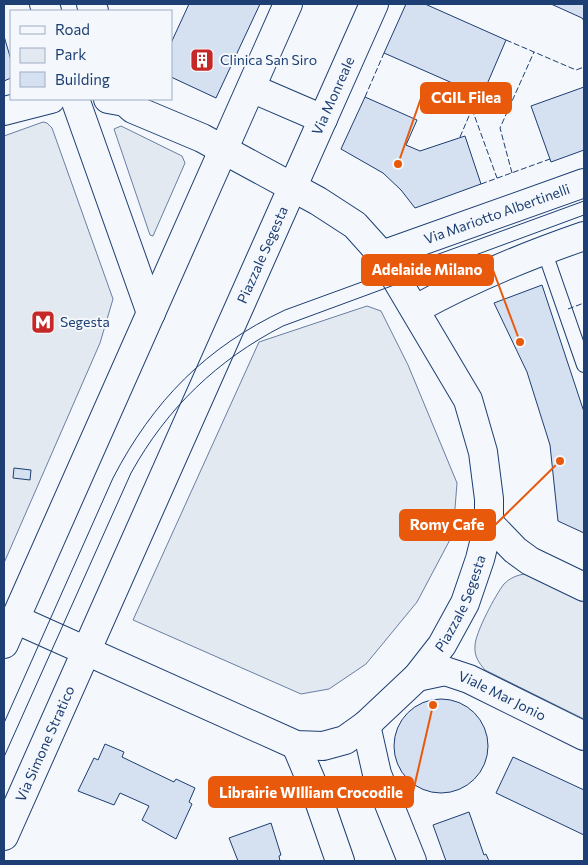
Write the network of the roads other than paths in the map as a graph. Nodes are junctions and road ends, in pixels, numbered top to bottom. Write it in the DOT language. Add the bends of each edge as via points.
graph roads {
  1 [pos="288,4"];
  2 [pos="374,4"];
  3 [pos="251,88"];
  4 [pos="47,100"];
  5 [pos="75,100"];
  6 [pos="119,100"];
  7 [pos="4,111"];
  8 [pos="323,119"];
  9 [pos="224,150"];
  10 [pos="584,183"];
  11 [pos="293,187"];
  12 [pos="584,236"];
  13 [pos="544,250"];
  14 [pos="382,255"];
  15 [pos="416,309"];
  16 [pos="151,314"];
  17 [pos="584,365"];
  18 [pos="490,523"];
  19 [pos="584,587"];
  20 [pos="9,616"];
  21 [pos="4,644"];
  22 [pos="86,650"];
  23 [pos="418,677"];
  24 [pos="366,725"];
  25 [pos="584,736"];
  26 [pos="296,745"];
  27 [pos="4,836"];
  28 [pos="340,861"];
  29 [pos="412,861"];
  1 -- 3 [label="street"];
  2 -- 8 [label="street, Via Monreale"];
  3 -- 8 [label="street"];
  3 -- 9 [label="street"];
  4 -- 7 [label="street"];
  5 -- 16 [label="street"];
  6 -- 9 [label="street, Piazzale Segesta"];
  8 -- 11 [label="street, Via Monreale"];
  9 -- 11 [label="street, Piazzale Segesta"];
  9 -- 16 [label="street"];
  10 -- 14 [label="street, Via Mariotto Albertinelli"];
  11 -- 14 [label="street, Piazzale Segesta" via="355,226"];
  11 -- 22 [label="street, Piazzale Segesta"];
  12 -- 13 [label="street"];
  13 -- 15 [label="street" via="457,286"];
  13 -- 17 [label="lane"];
  14 -- 15 [label="street, Piazzale Segesta"];
  15 -- 18 [label="street, Piazzale Segesta" via="468,400 483,452"];
  16 -- 20 [label="street"];
  18 -- 19 [label="street" via="530,561"];
  18 -- 23 [label="street, Piazzale Segesta" via="464,604 442,644"];
  20 -- 21 [label="street"];
  20 -- 22 [label="street, Piazzale Segesta"];
  22 -- 26 [label="street, Piazzale Segesta"];
  22 -- 27 [label="street, Via Simone Stratico"];
  23 -- 24 [label="street, Piazzale Segesta"];
  23 -- 25 [label="street, Viale Mar Jonio" via="445,671 469,679"];
  24 -- 26 [label="street, Piazzale Segesta" via="345,740 323,746"];
  24 -- 29 [label="street" via="377,774"];
  26 -- 28 [label="street"];
}
